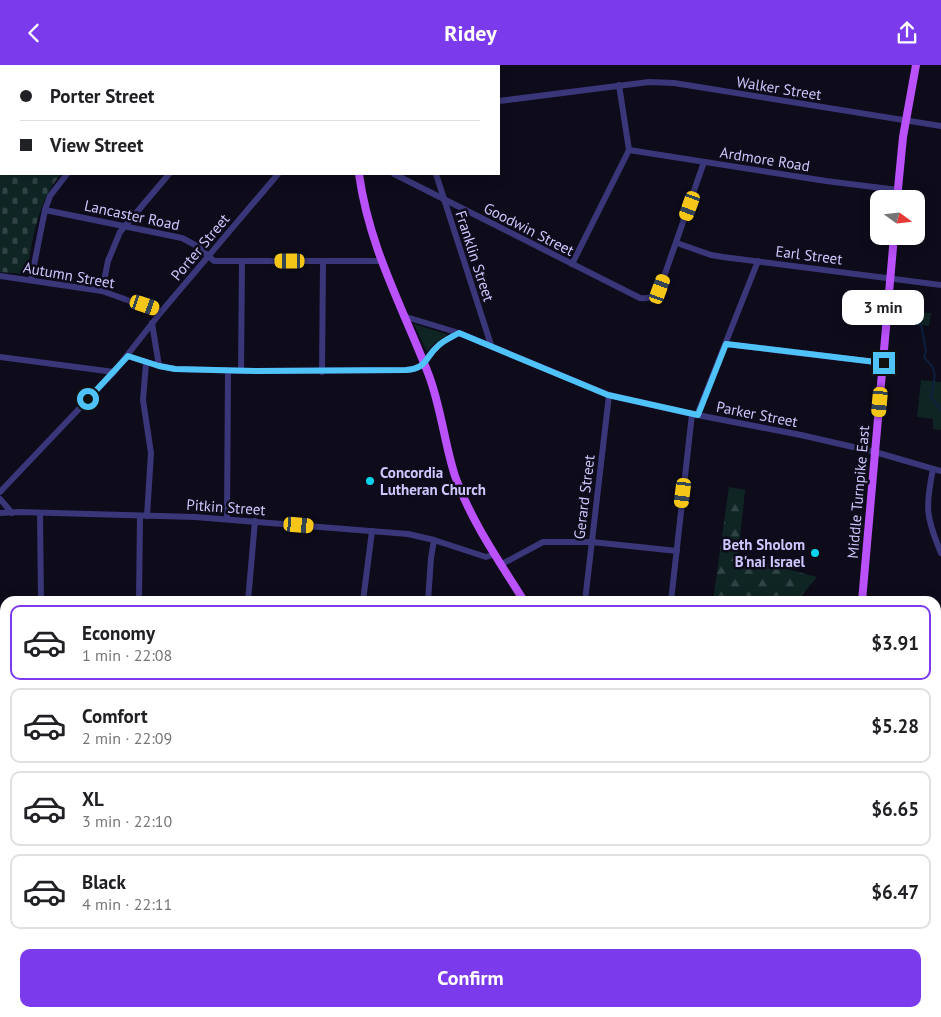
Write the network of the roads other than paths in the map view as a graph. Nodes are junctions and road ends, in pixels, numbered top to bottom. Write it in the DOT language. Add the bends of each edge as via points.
graph roads {
  1 [pos="916,65"];
  2 [pos="619,85"];
  3 [pos="500,101"];
  4 [pos="905,121"];
  5 [pos="941,126"];
  6 [pos="629,150"];
  7 [pos="704,162"];
  8 [pos="66,175"];
  9 [pos="168,175"];
  10 [pos="277,175"];
  11 [pos="358,175"];
  12 [pos="396,175"];
  13 [pos="436,175"];
  14 [pos="898,190"];
  15 [pos="444,200"];
  16 [pos="45,209"];
  17 [pos="124,226"];
  18 [pos="676,243"];
  19 [pos="893,245"];
  20 [pos="208,255"];
  21 [pos="242,261"];
  22 [pos="380,261"];
  23 [pos="758,261"];
  24 [pos="323,262"];
  25 [pos="572,264"];
  26 [pos="0,276"];
  27 [pos="890,278"];
  28 [pos="30,280"];
  29 [pos="941,285"];
  30 [pos="102,291"];
  31 [pos="161,312"];
  32 [pos="403,316"];
  33 [pos="152,323"];
  34 [pos="459,333"];
  35 [pos="726,344"];
  36 [pos="491,345"];
  37 [pos="128,356"];
  38 [pos="0,357"];
  39 [pos="146,363"];
  40 [pos="884,363"];
  41 [pos="424,364"];
  42 [pos="159,366"];
  43 [pos="228,371"];
  44 [pos="241,371"];
  45 [pos="322,371"];
  46 [pos="114,372"];
  47 [pos="608,395"];
  48 [pos="695,415"];
  49 [pos="875,453"];
  50 [pos="933,469"];
  51 [pos="941,471"];
  52 [pos="0,492"];
  53 [pos="0,499"];
  54 [pos="0,513"];
  55 [pos="12,513"];
  56 [pos="40,513"];
  57 [pos="144,516"];
  58 [pos="227,519"];
  59 [pos="255,521"];
  60 [pos="372,531"];
  61 [pos="434,540"];
  62 [pos="592,542"];
  63 [pos="677,551"];
  64 [pos="941,553"];
  65 [pos="495,554"];
  66 [pos="502,564"];
  67 [pos="41,596"];
  68 [pos="139,596"];
  69 [pos="248,596"];
  70 [pos="364,596"];
  71 [pos="428,596"];
  72 [pos="521,596"];
  73 [pos="586,596"];
  74 [pos="672,596"];
  75 [pos="862,596"];
  1 -- 4 [label="main road"];
  2 -- 3 [label="street, Walker Street"];
  2 -- 4 [label="street, Walker Street" via="674,83"];
  2 -- 6 [label="street"];
  4 -- 5 [label="street, Walker Street"];
  4 -- 14 [label="main road"];
  6 -- 7 [label="street, Ardmore Road"];
  6 -- 25 [label="street"];
  7 -- 14 [label="street, Ardmore Road"];
  7 -- 18 [label="street"];
  8 -- 16 [label="street" via="50,196"];
  9 -- 17 [label="street"];
  10 -- 20 [label="street, Porter Street"];
  11 -- 22 [label="main road"];
  12 -- 15 [label="street, Goodwin Street"];
  13 -- 15 [label="street, Franklin Street"];
  15 -- 25 [label="street, Goodwin Street"];
  15 -- 36 [label="street, Franklin Street"];
  16 -- 17 [label="street, Lancaster Road"];
  16 -- 28 [label="street"];
  17 -- 20 [label="street, Lancaster Road" via="182,238"];
  17 -- 30 [label="street" via="108,261"];
  18 -- 23 [label="street, Earl Street" via="711,255"];
  18 -- 25 [label="street, Goodwin Street" via="660,289 655,296 647,298"];
  19 -- 27 [label="main road, Middle Turnpike East"];
  20 -- 21 [label="street, Lancaster Road" via="214,261"];
  20 -- 31 [label="street, Porter Street"];
  21 -- 24 [label="street, Lancaster Road"];
  21 -- 44 [label="street"];
  22 -- 24 [label="street, Lancaster Road"];
  22 -- 32 [label="main road"];
  23 -- 27 [label="street, Earl Street"];
  23 -- 35 [label="street"];
  24 -- 45 [label="street"];
  26 -- 28 [label="street, Autumn Street"];
  27 -- 29 [label="street, Earl Street"];
  27 -- 40 [label="main road, Middle Turnpike East"];
  28 -- 30 [label="street, Autumn Street"];
  30 -- 31 [label="street, Autumn Street"];
  31 -- 33 [label="street, Porter Street"];
  32 -- 34 [label="street, Parker Street"];
  32 -- 41 [label="main road"];
  33 -- 37 [label="street, Porter Street"];
  33 -- 42 [label="street"];
  34 -- 36 [label="street, Parker Street"];
  34 -- 41 [label="street" via="437,346"];
  35 -- 40 [label="street"];
  35 -- 48 [label="street"];
  36 -- 47 [label="street, Parker Street"];
  37 -- 39 [label="street"];
  37 -- 46 [label="street, Porter Street"];
  38 -- 46 [label="street"];
  39 -- 42 [label="street"];
  39 -- 57 [label="street" via="143,400 151,453"];
  40 -- 49 [label="main road, Middle Turnpike East"];
  41 -- 45 [label="street" via="417,369 406,370"];
  41 -- 65 [label="main road" via="462,493"];
  42 -- 43 [label="street"];
  43 -- 44 [label="street"];
  43 -- 58 [label="street"];
  44 -- 45 [label="street"];
  46 -- 52 [label="street, Porter Street"];
  47 -- 48 [label="street, Parker Street"];
  47 -- 62 [label="street, Gerard Street"];
  48 -- 49 [label="street, Parker Street"];
  48 -- 63 [label="street"];
  49 -- 50 [label="street, Parker Street"];
  49 -- 75 [label="main road, Middle Turnpike East"];
  50 -- 51 [label="street, Parker Street"];
  50 -- 64 [label="street" via="928,510"];
  53 -- 55 [label="street"];
  54 -- 55 [label="street, Pitkin Street"];
  55 -- 56 [label="street, Pitkin Street"];
  56 -- 57 [label="street, Pitkin Street"];
  56 -- 67 [label="street"];
  57 -- 58 [label="street, Pitkin Street"];
  57 -- 68 [label="street"];
  58 -- 59 [label="street, Pitkin Street"];
  59 -- 60 [label="street, Pitkin Street"];
  59 -- 69 [label="street"];
  60 -- 61 [label="street, Pitkin Street"];
  60 -- 70 [label="street"];
  61 -- 65 [label="street, Pitkin Street" via="486,557"];
  61 -- 71 [label="street"];
  62 -- 63 [label="street"];
  62 -- 66 [label="street" via="543,543"];
  62 -- 73 [label="street, Gerard Street"];
  63 -- 74 [label="street"];
  65 -- 66 [label="main road"];
  66 -- 72 [label="main road"];
}
